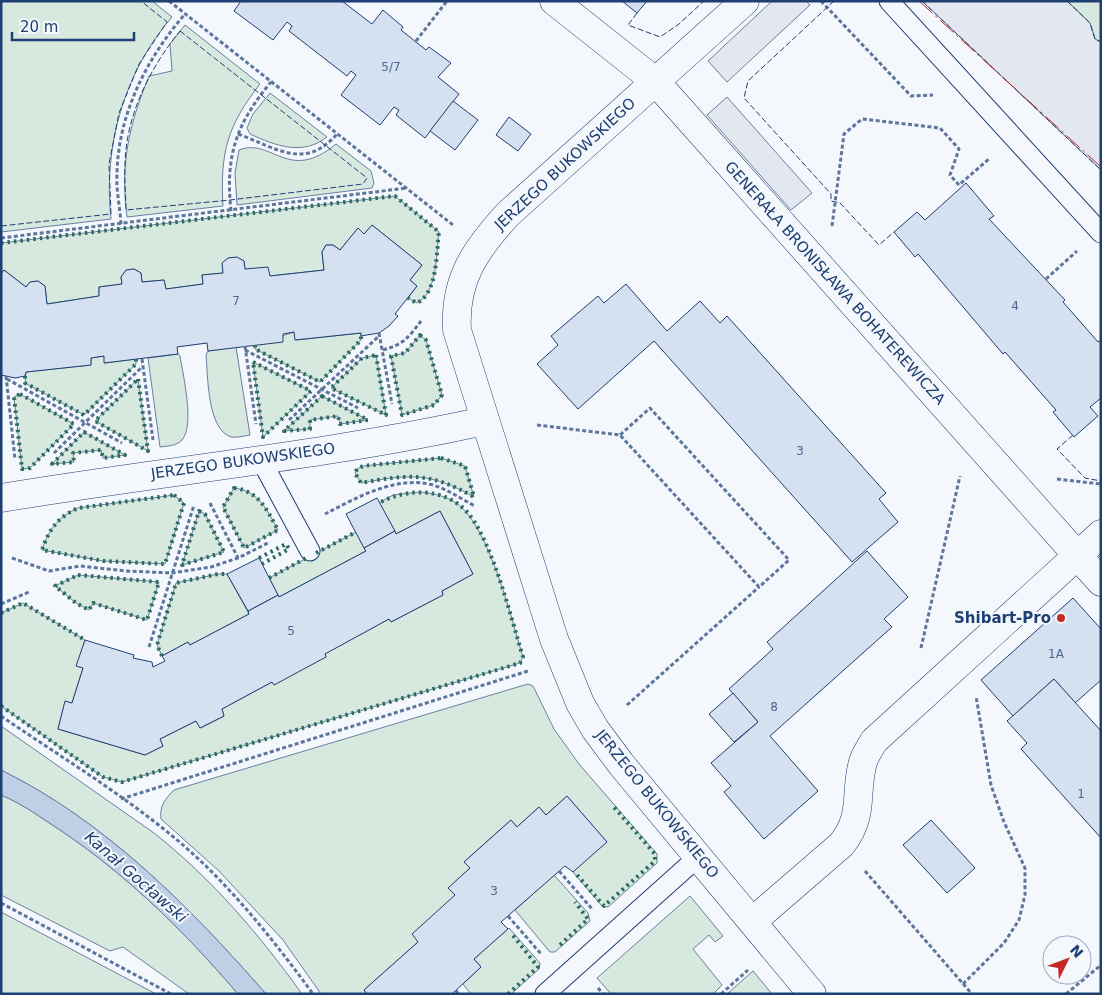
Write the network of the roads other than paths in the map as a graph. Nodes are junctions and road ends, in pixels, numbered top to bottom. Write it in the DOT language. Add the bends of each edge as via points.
graph roads {
  1 [pos="554,1"];
  2 [pos="745,1"];
  3 [pos="889,1"];
  4 [pos="656,80"];
  5 [pos="1101,232"];
  6 [pos="484,421"];
  7 [pos="260,453"];
  8 [pos="13,494"];
  9 [pos="1101,534"];
  10 [pos="310,551"];
  11 [pos="1078,555"];
  12 [pos="1101,582"];
  13 [pos="698,857"];
  14 [pos="753,922"];
  15 [pos="545,994"];
  16 [pos="812,994"];
  1 -- 4 [label="street, GENERAŁA BRONISŁAWA BOHATEREWICZA"];
  2 -- 4 [label="street, JERZEGO BUKOWSKIEGO"];
  3 -- 5 [label="lane"];
  4 -- 6 [label="street, JERZEGO BUKOWSKIEGO" via="508,214 489,234 464,275 456,311 457,330"];
  4 -- 11 [label="street, GENERAŁA BRONISŁAWA BOHATEREWICZA"];
  6 -- 7 [label="street, JERZEGO BUKOWSKIEGO" via="398,437"];
  6 -- 13 [label="street, JERZEGO BUKOWSKIEGO" via="554,638 580,703 621,764"];
  7 -- 8 [label="street, JERZEGO BUKOWSKIEGO" via="156,467"];
  7 -- 10 [label="lane"];
  9 -- 11 [label="street"];
  11 -- 12 [label="street, GENERAŁA BRONISŁAWA BOHATEREWICZA"];
  11 -- 14 [label="street" via="874,741 862,762 856,820 851,833"];
  13 -- 14 [label="street, JERZEGO BUKOWSKIEGO"];
  13 -- 15 [label="lane"];
  14 -- 16 [label="street, JERZEGO BUKOWSKIEGO"];
}
